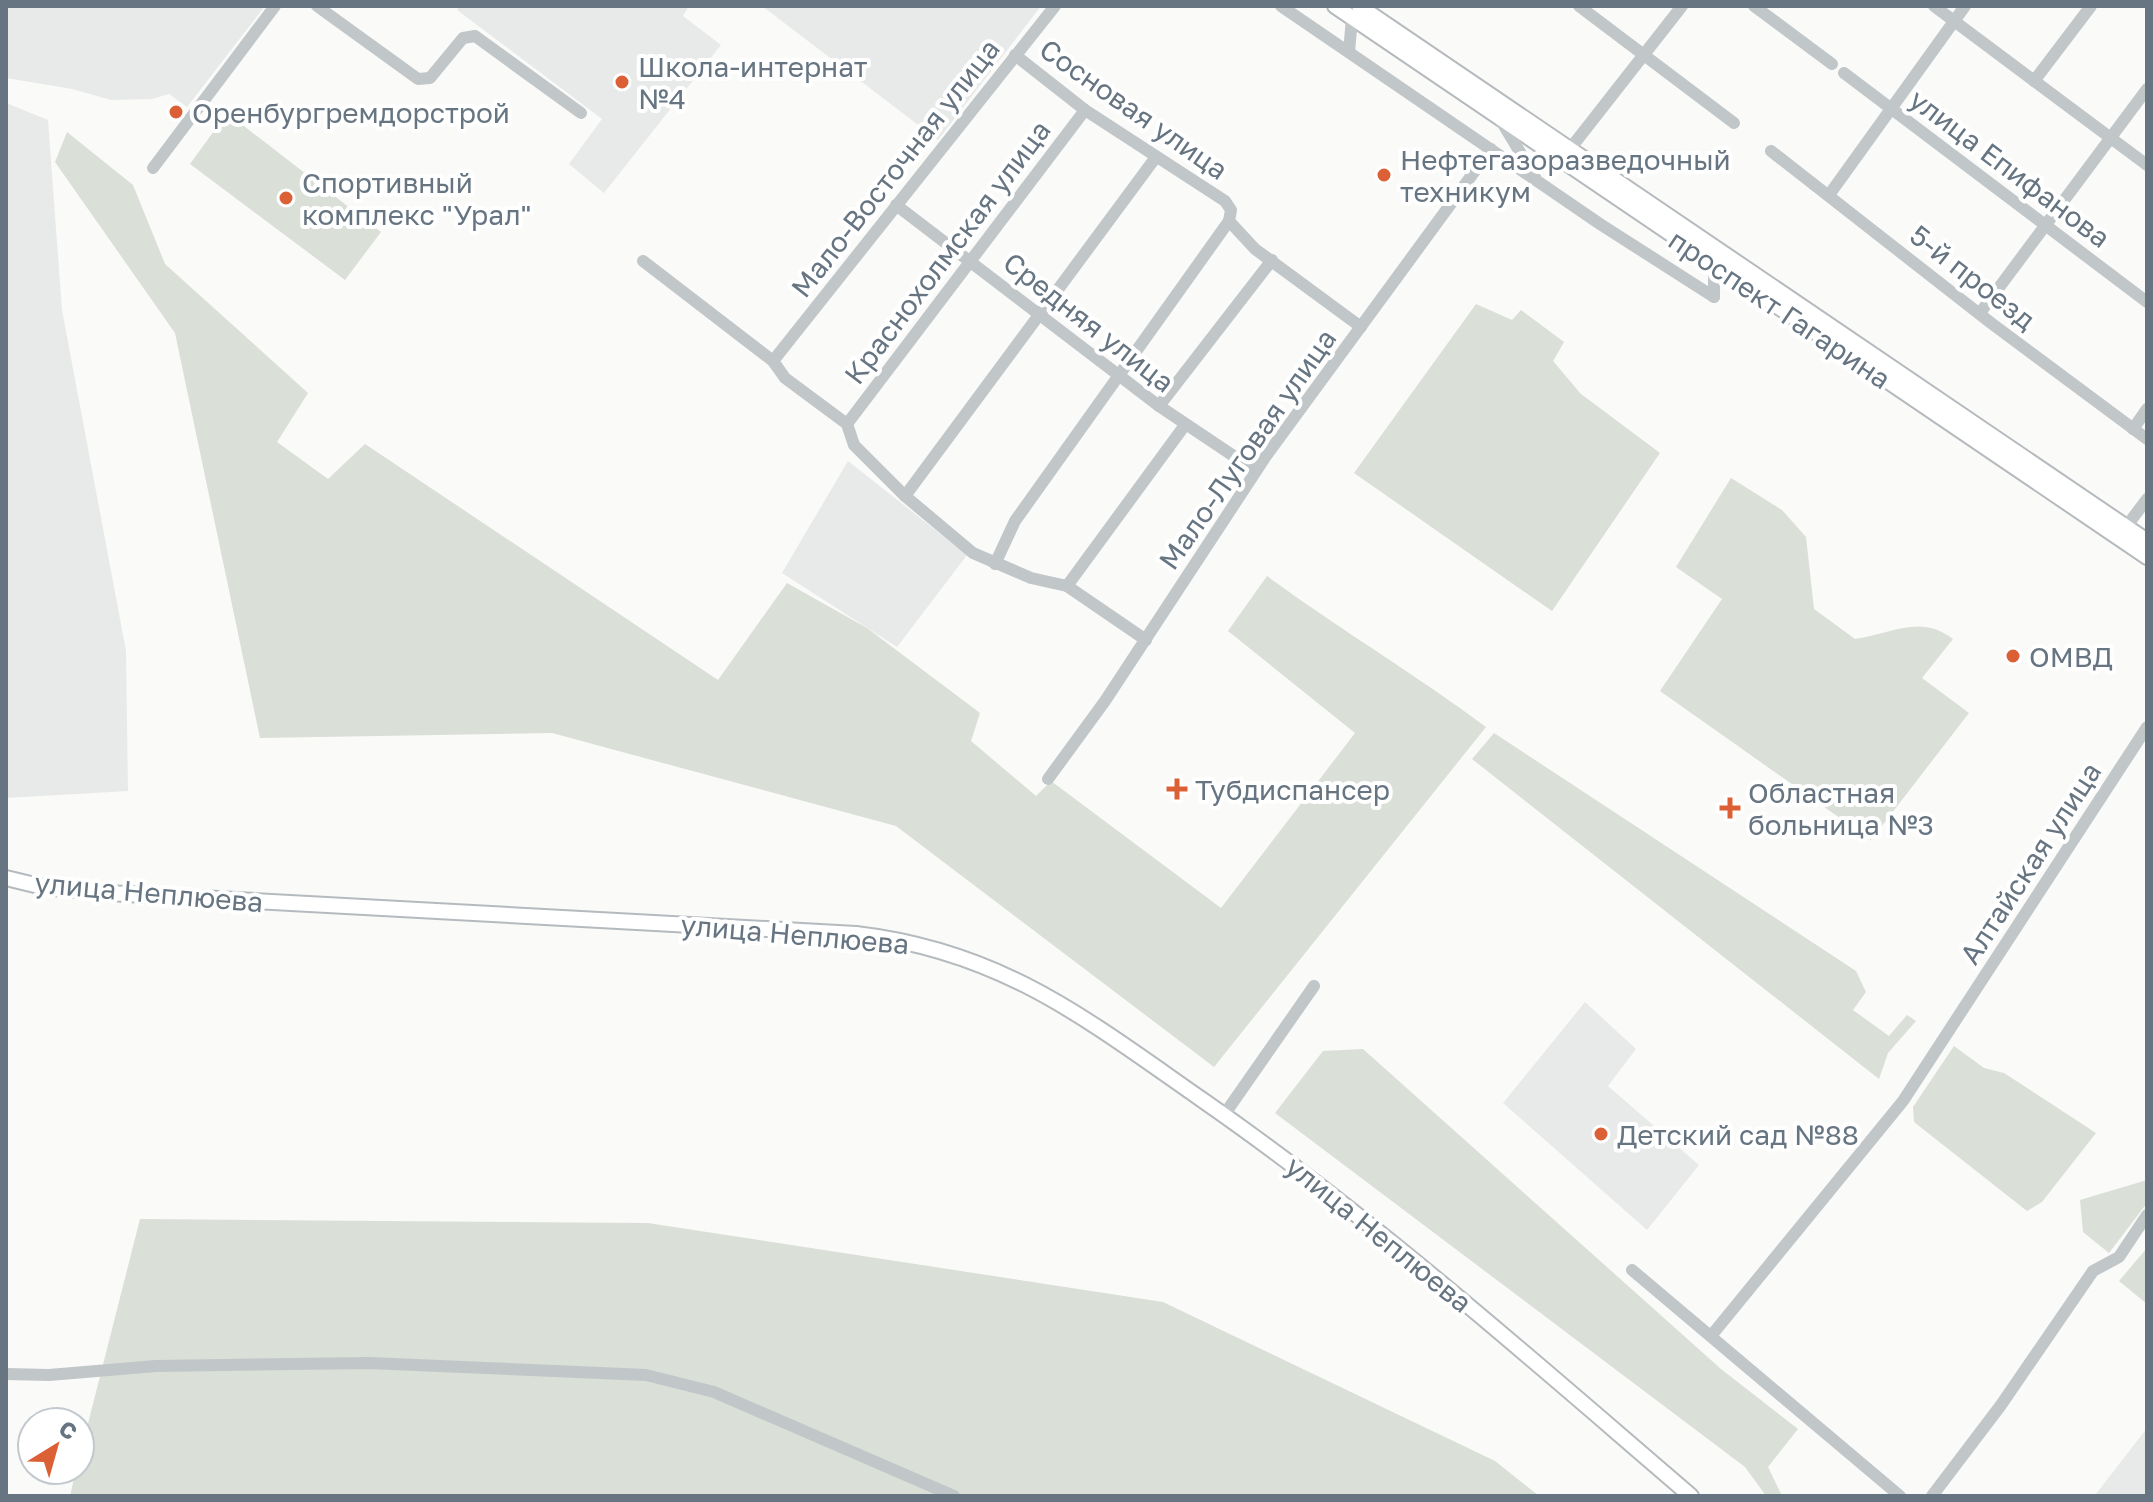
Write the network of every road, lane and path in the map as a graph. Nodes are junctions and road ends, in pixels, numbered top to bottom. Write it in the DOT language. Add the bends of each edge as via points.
graph roads {
  1 [pos="275,6"];
  2 [pos="317,6"];
  3 [pos="1055,6"];
  4 [pos="1281,6"];
  5 [pos="1335,6"];
  6 [pos="1579,6"];
  7 [pos="1682,6"];
  8 [pos="1754,6"];
  9 [pos="1934,6"];
  10 [pos="1965,6"];
  11 [pos="2091,6"];
  12 [pos="1355,12"];
  13 [pos="1955,22"];
  14 [pos="1349,52"];
  15 [pos="1644,54"];
  16 [pos="1015,55"];
  17 [pos="1832,64"];
  18 [pos="1844,73"];
  19 [pos="2034,81"];
  20 [pos="2147,89"];
  21 [pos="1893,109"];
  22 [pos="1085,110"];
  23 [pos="581,113"];
  24 [pos="1500,119"];
  25 [pos="1734,123"];
  26 [pos="2110,137"];
  27 [pos="1491,149"];
  28 [pos="1570,149"];
  29 [pos="1771,151"];
  30 [pos="1156,157"];
  31 [pos="2147,165"];
  32 [pos="153,168"];
  33 [pos="1536,180"];
  34 [pos="1829,195"];
  35 [pos="896,205"];
  36 [pos="1229,221"];
  37 [pos="2045,227"];
  38 [pos="1272,260"];
  39 [pos="643,261"];
  40 [pos="970,261"];
  41 [pos="1714,264"];
  42 [pos="2147,302"];
  43 [pos="1980,313"];
  44 [pos="1042,315"];
  45 [pos="1361,327"];
  46 [pos="773,361"];
  47 [pos="1120,376"];
  48 [pos="1159,406"];
  49 [pos="2147,409"];
  50 [pos="847,424"];
  51 [pos="1185,425"];
  52 [pos="2133,429"];
  53 [pos="2147,439"];
  54 [pos="1256,471"];
  55 [pos="905,496"];
  56 [pos="2147,499"];
  57 [pos="2122,532"];
  58 [pos="2147,541"];
  59 [pos="2147,557"];
  60 [pos="995,564"];
  61 [pos="1067,586"];
  62 [pos="1146,640"];
  63 [pos="2147,727"];
  64 [pos="1048,779"];
  65 [pos="6,878"];
  66 [pos="1314,986"];
  67 [pos="1224,1115"];
  68 [pos="2147,1215"];
  69 [pos="1632,1270"];
  70 [pos="1711,1336"];
  71 [pos="6,1374"];
  72 [pos="954,1496"];
  73 [pos="1691,1496"];
  74 [pos="1900,1496"];
  75 [pos="1932,1496"];
  1 -- 32 [label="street"];
  2 -- 23 [label="street" via="418,79 430,78 463,38 475,36"];
  3 -- 16 [label="street, Мало-Восточная улица"];
  4 -- 14 [label="street"];
  5 -- 12 [label="main road, проспект Гагарина"];
  6 -- 15 [label="street"];
  7 -- 15 [label="street"];
  8 -- 17 [label="street"];
  9 -- 13 [label="street"];
  10 -- 13 [label="street"];
  11 -- 19 [label="street"];
  12 -- 14 [label="street"];
  12 -- 24 [label="main road, проспект Гагарина"];
  12 -- 28 [label="main road, проспект Гагарина"];
  13 -- 19 [label="street"];
  13 -- 21 [label="street"];
  14 -- 27 [label="street"];
  15 -- 25 [label="street"];
  15 -- 28 [label="street"];
  16 -- 22 [label="street, Сосновая улица"];
  16 -- 35 [label="street, Мало-Восточная улица"];
  18 -- 21 [label="street, улица Епифанова"];
  19 -- 26 [label="street"];
  20 -- 26 [label="street"];
  21 -- 34 [label="street"];
  21 -- 37 [label="street, улица Епифанова"];
  22 -- 30 [label="street, Сосновая улица"];
  22 -- 40 [label="street, Краснохолмская улица"];
  24 -- 33 [label="street"];
  24 -- 41 [label="main road, проспект Гагарина"];
  26 -- 31 [label="street"];
  26 -- 37 [label="street"];
  27 -- 33 [label="street"];
  27 -- 45 [label="street, Мало-Луговая улица"];
  28 -- 57 [label="main road, проспект Гагарина"];
  29 -- 34 [label="street, 5-й проезд"];
  30 -- 36 [label="street, Сосновая улица" via="1225,201 1231,210"];
  30 -- 44 [label="street"];
  33 -- 41 [label="street" via="1714,297"];
  34 -- 43 [label="street, 5-й проезд"];
  35 -- 40 [label="street, Средняя улица"];
  35 -- 46 [label="street, Мало-Восточная улица"];
  36 -- 38 [label="street, Сосновая улица"];
  36 -- 47 [label="street"];
  37 -- 42 [label="street, улица Епифанова"];
  37 -- 43 [label="street"];
  38 -- 45 [label="street, Сосновая улица"];
  38 -- 48 [label="street"];
  39 -- 46 [label="street"];
  40 -- 44 [label="street, Средняя улица"];
  40 -- 50 [label="street, Краснохолмская улица"];
  41 -- 57 [label="main road, проспект Гагарина"];
  43 -- 52 [label="street, 5-й проезд"];
  44 -- 47 [label="street, Средняя улица"];
  44 -- 55 [label="street"];
  45 -- 54 [label="street, Мало-Луговая улица"];
  46 -- 50 [label="street" via="785,378"];
  47 -- 48 [label="street, Средняя улица"];
  47 -- 60 [label="street" via="1015,521"];
  48 -- 51 [label="street, Средняя улица"];
  49 -- 52 [label="street"];
  50 -- 55 [label="street" via="854,445"];
  51 -- 54 [label="street, Средняя улица"];
  51 -- 61 [label="street"];
  52 -- 53 [label="street, 5-й проезд"];
  54 -- 62 [label="street, Мало-Луговая улица"];
  55 -- 60 [label="street" via="973,553"];
  56 -- 57 [label="street"];
  57 -- 58 [label="main road, проспект Гагарина"];
  57 -- 59 [label="main road, проспект Гагарина"];
  60 -- 61 [label="street"];
  61 -- 62 [label="street"];
  62 -- 64 [label="street, Мало-Луговая улица"];
  63 -- 70 [label="street, Алтайская улица" via="1883,1126"];
  65 -- 67 [label="main road, улица Неплюева" via="108,893 784,929 912,942 983,964 1047,994"];
  66 -- 67 [label="street"];
  67 -- 73 [label="main road, улица Неплюева" via="1377,1228"];
  68 -- 75 [label="street" via="2119,1257 2093,1271"];
  69 -- 70 [label="street"];
  70 -- 74 [label="street"];
  71 -- 72 [label="street" via="369,1363 646,1375 714,1392"];
}
